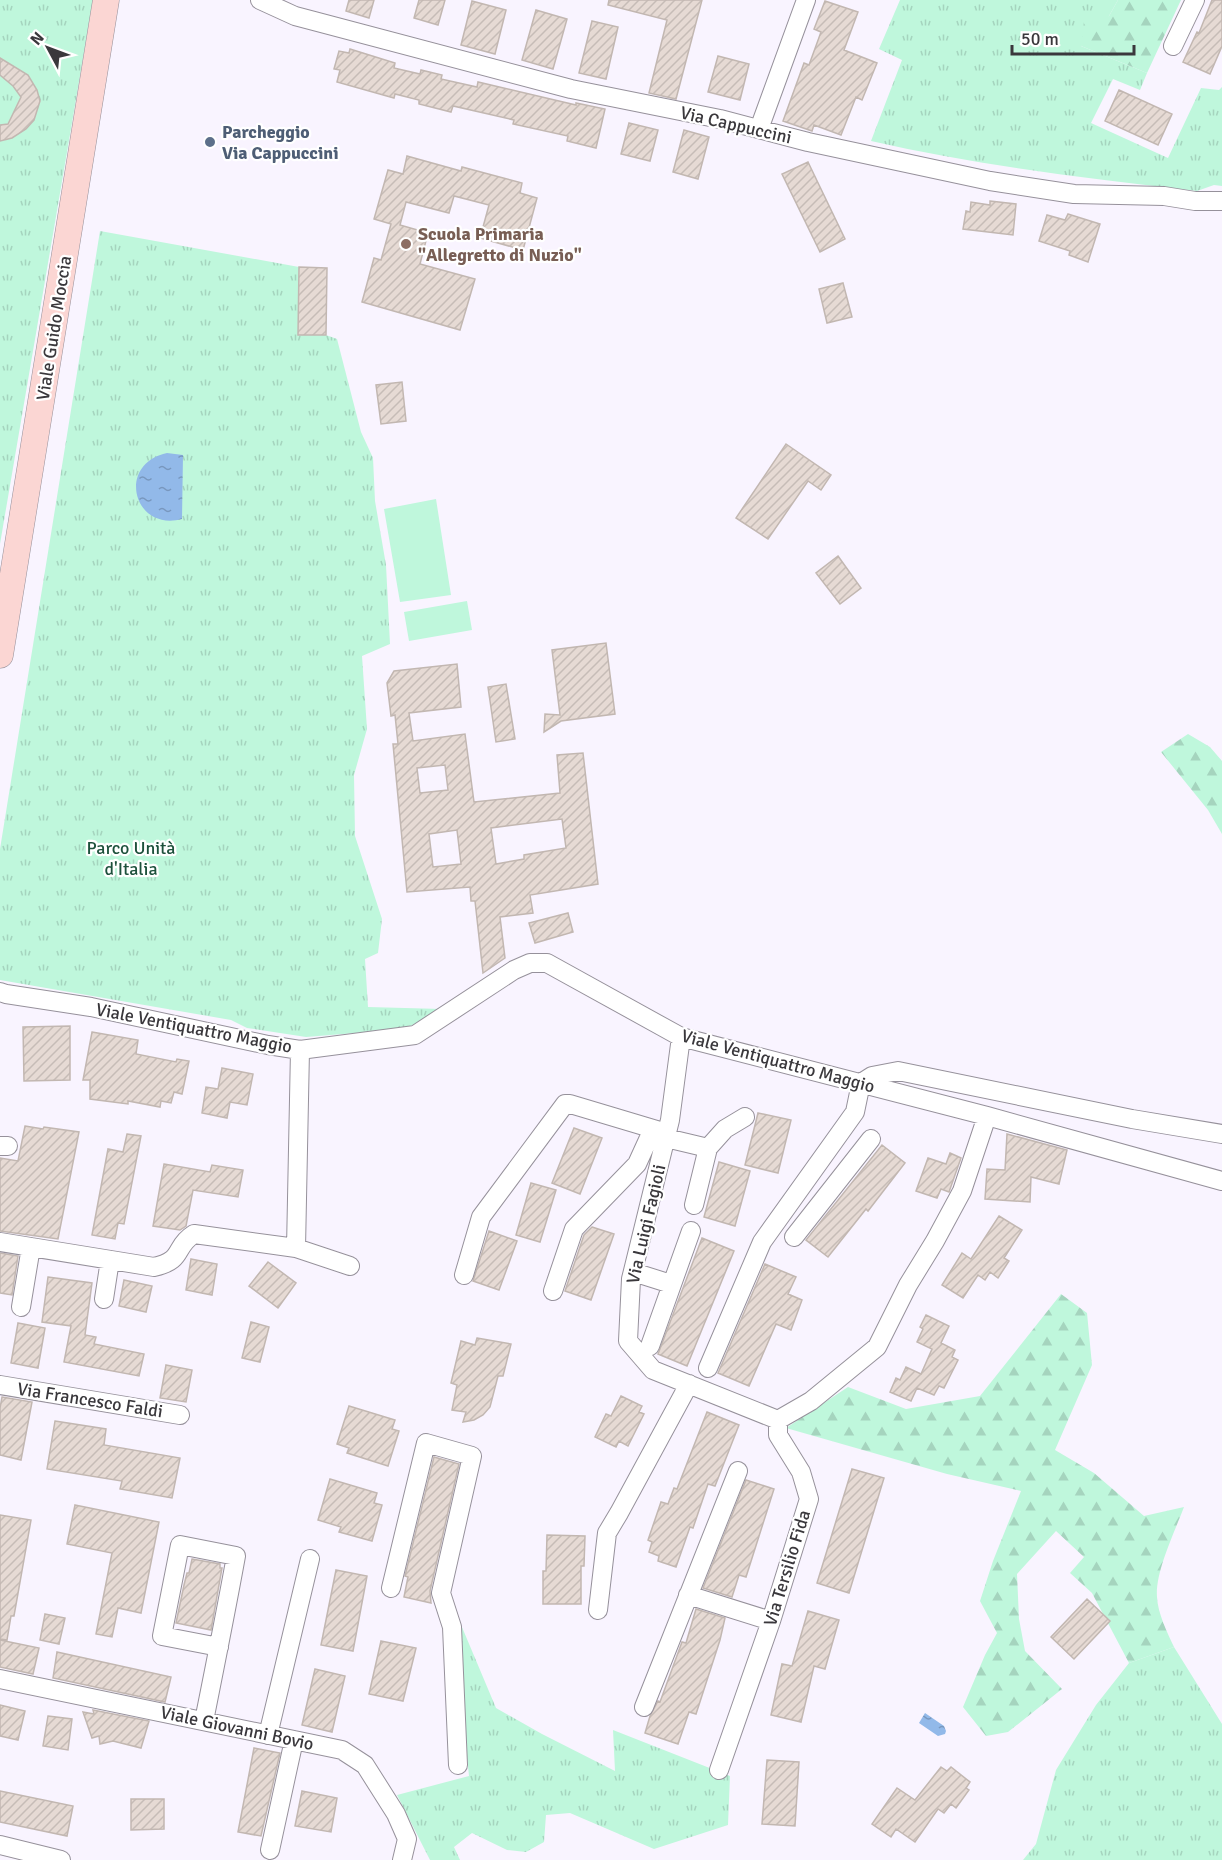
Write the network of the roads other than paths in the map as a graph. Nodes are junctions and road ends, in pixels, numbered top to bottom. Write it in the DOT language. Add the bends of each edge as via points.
graph roads {
  1 [pos="260,0"];
  2 [pos="806,0"];
  3 [pos="1194,0"];
  4 [pos="107,4"];
  5 [pos="1173,46"];
  6 [pos="759,129"];
  7 [pos="1222,201"];
  8 [pos="0,655"];
  9 [pos="2,994"];
  10 [pos="681,1037"];
  11 [pos="300,1050"];
  12 [pos="861,1083"];
  13 [pos="987,1116"];
  14 [pos="745,1117"];
  15 [pos="662,1133"];
  16 [pos="1222,1134"];
  17 [pos="871,1139"];
  18 [pos="708,1148"];
  19 [pos="1222,1181"];
  20 [pos="796,1194"];
  21 [pos="694,1205"];
  22 [pos="816,1209"];
  23 [pos="691,1230"];
  24 [pos="794,1237"];
  25 [pos="0,1242"];
  26 [pos="32,1247"];
  27 [pos="296,1248"];
  28 [pos="110,1260"];
  29 [pos="350,1266"];
  30 [pos="633,1272"];
  31 [pos="464,1275"];
  32 [pos="671,1284"];
  33 [pos="552,1291"];
  34 [pos="104,1299"];
  35 [pos="21,1307"];
  36 [pos="650,1346"];
  37 [pos="708,1368"];
  38 [pos="689,1384"];
  39 [pos="0,1385"];
  40 [pos="180,1415"];
  41 [pos="778,1420"];
  42 [pos="738,1471"];
  43 [pos="310,1559"];
  44 [pos="391,1588"];
  45 [pos="688,1595"];
  46 [pos="598,1610"];
  47 [pos="771,1621"];
  48 [pos="219,1647"];
  49 [pos="0,1679"];
  50 [pos="644,1707"];
  51 [pos="204,1722"];
  52 [pos="268,1735"];
  53 [pos="294,1740"];
  54 [pos="458,1765"];
  55 [pos="719,1770"];
  56 [pos="407,1839"];
  57 [pos="0,1845"];
  58 [pos="270,1850"];
  59 [pos="30,1856"];
  60 [pos="61,1860"];
  61 [pos="402,1860"];
  62 [pos="418,1860"];
  1 -- 6 [label="street, Via Cappuccini" via="295,16 507,73"];
  2 -- 6 [label="street"];
  3 -- 5 [label="street"];
  4 -- 8 [label="main road, Viale Guido Moccia"];
  6 -- 7 [label="street, Via Cappuccini" via="990,181 1074,194"];
  9 -- 11 [label="street, Viale Ventiquattro Maggio" via="91,1007"];
  10 -- 11 [label="street, Viale Ventiquattro Maggio" via="547,963 530,963 416,1035"];
  10 -- 12 [label="street, Viale Ventiquattro Maggio"];
  10 -- 15 [label="street, Via Luigi Fagioli"];
  11 -- 27 [label="street"];
  12 -- 13 [label="street, Viale Ventiquattro Maggio"];
  12 -- 16 [label="street" via="872,1076 898,1071"];
  12 -- 20 [label="street" via="855,1112"];
  13 -- 19 [label="street, Viale Ventiquattro Maggio"];
  13 -- 41 [label="street" via="962,1191 877,1347 811,1401"];
  14 -- 18 [label="street" via="725,1129"];
  15 -- 18 [label="street"];
  15 -- 30 [label="street, Via Luigi Fagioli"];
  15 -- 31 [label="street" via="565,1104 481,1217"];
  15 -- 33 [label="street" via="574,1229"];
  17 -- 22 [label="street"];
  18 -- 21 [label="street"];
  20 -- 22 [label="street"];
  20 -- 37 [label="street" via="762,1242"];
  22 -- 24 [label="street"];
  23 -- 32 [label="street"];
  25 -- 26 [label="street"];
  26 -- 28 [label="street"];
  26 -- 35 [label="street"];
  27 -- 28 [label="street" via="194,1234 168,1264 154,1267"];
  27 -- 29 [label="street"];
  28 -- 34 [label="street"];
  30 -- 32 [label="street"];
  30 -- 38 [label="street, Via Luigi Fagioli" via="628,1341 653,1370"];
  32 -- 36 [label="street"];
  38 -- 41 [label="street, Via Luigi Fagioli"];
  38 -- 46 [label="street" via="607,1533"];
  39 -- 40 [label="street, Via Francesco Faldi"];
  41 -- 47 [label="street, Via Tersilio Fida" via="778,1435 801,1472 809,1498"];
  42 -- 45 [label="street"];
  43 -- 52 [label="street"];
  44 -- 54 [label="street" via="426,1443 472,1456 441,1593 452,1627"];
  45 -- 47 [label="street"];
  45 -- 50 [label="street"];
  47 -- 55 [label="street, Via Tersilio Fida"];
  48 -- 48 [label="street" via="236,1556 180,1545 162,1636"];
  48 -- 51 [label="street"];
  49 -- 51 [label="street, Viale Giovanni Bovio"];
  51 -- 52 [label="street, Viale Giovanni Bovio"];
  52 -- 53 [label="street, Viale Giovanni Bovio"];
  53 -- 56 [label="street, Viale Giovanni Bovio" via="342,1750 365,1765"];
  53 -- 58 [label="street"];
  56 -- 61 [label="street"];
  56 -- 62 [label="street, Viale Giovanni Bovio"];
  57 -- 59 [label="street"];
  59 -- 60 [label="street"];
}
